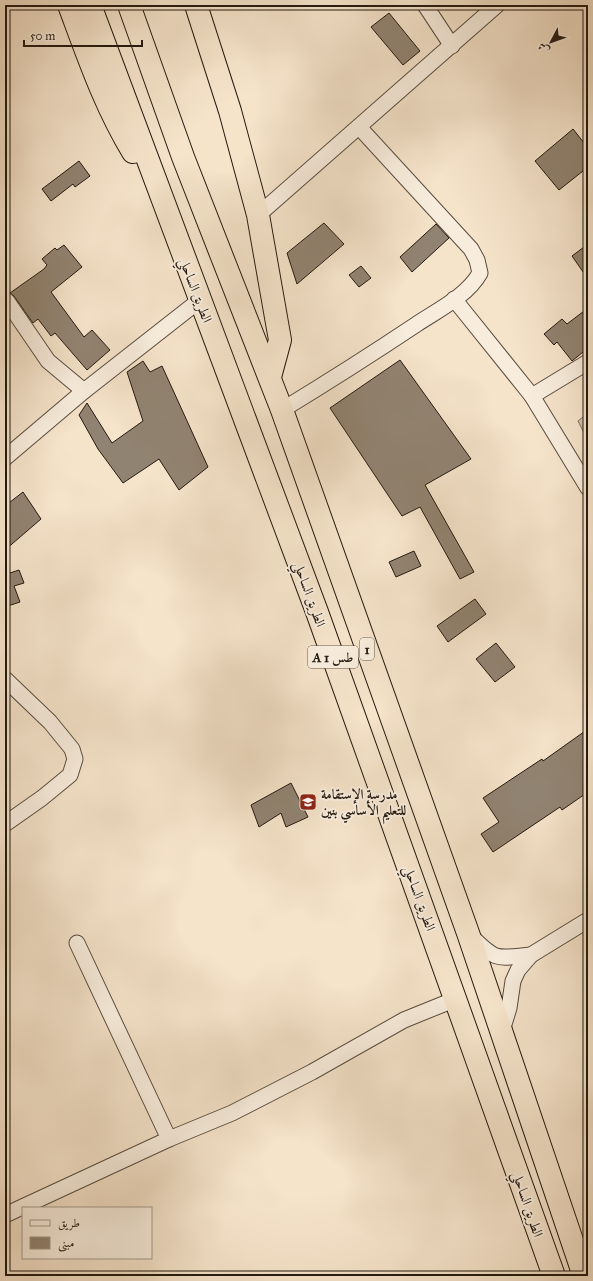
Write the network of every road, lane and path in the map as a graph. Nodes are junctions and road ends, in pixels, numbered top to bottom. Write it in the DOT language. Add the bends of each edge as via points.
graph roads {
  1 [pos="69,5"];
  2 [pos="90,5"];
  3 [pos="129,5"];
  4 [pos="196,5"];
  5 [pos="425,5"];
  6 [pos="497,5"];
  7 [pos="452,46"];
  8 [pos="359,127"];
  9 [pos="161,199"];
  10 [pos="258,215"];
  11 [pos="454,299"];
  12 [pos="200,300"];
  13 [pos="7,302"];
  14 [pos="588,362"];
  15 [pos="270,376"];
  16 [pos="84,391"];
  17 [pos="532,396"];
  18 [pos="282,410"];
  19 [pos="5,458"];
  20 [pos="588,488"];
  21 [pos="5,680"];
  22 [pos="5,824"];
  23 [pos="588,920"];
  24 [pos="468,933"];
  25 [pos="77,943"];
  26 [pos="531,955"];
  27 [pos="456,999"];
  28 [pos="501,1035"];
  29 [pos="169,1139"];
  30 [pos="22,1207"];
  31 [pos="22,1207"];
  32 [pos="5,1215"];
  33 [pos="554,1276"];
  34 [pos="584,1276"];
  1 -- 9 [label="highway" via="115,122"];
  2 -- 9 [label="highway, الطريق الساحلي / A 1 طس"];
  3 -- 15 [label="highway, 1" via="183,157"];
  4 -- 10 [label="highway" via="230,111"];
  5 -- 7 [label="street"];
  6 -- 7 [label="street"];
  7 -- 8 [label="street"];
  8 -- 10 [label="street"];
  8 -- 11 [label="street" via="471,249 480,273 474,284"];
  9 -- 12 [label="highway, الطريق الساحلي / A 1 طس"];
  10 -- 15 [label="highway" via="280,340"];
  11 -- 17 [label="street"];
  11 -- 18 [label="street"];
  12 -- 16 [label="street"];
  12 -- 27 [label="highway, الطريق الساحلي / A 1 طس" via="317,612"];
  13 -- 16 [label="street" via="48,361"];
  14 -- 17 [label="street"];
  15 -- 18 [label="highway, 1"];
  16 -- 19 [label="street"];
  17 -- 20 [label="street"];
  18 -- 24 [label="highway, 1"];
  21 -- 22 [label="street" via="50,722 72,750 75,759 70,775"];
  23 -- 26 [label="street"];
  24 -- 26 [label="street" via="488,953 495,956"];
  24 -- 28 [label="highway, 1"];
  25 -- 29 [label="street"];
  26 -- 28 [label="street" via="518,970 513,981"];
  27 -- 29 [label="street" via="404,1020 232,1113"];
  27 -- 33 [label="highway, الطريق الساحلي / A 1 طس"];
  28 -- 34 [label="highway, 1"];
  29 -- 30 [label="street"];
  31 -- 32 [label="street"];
}
